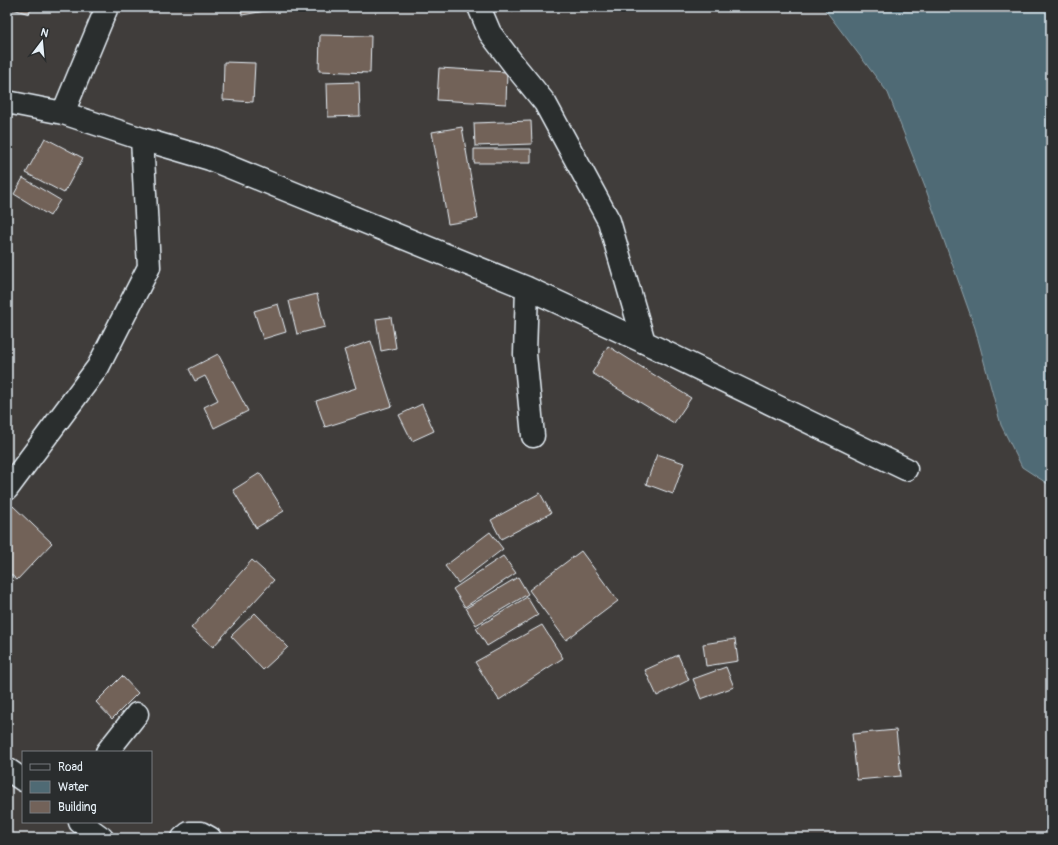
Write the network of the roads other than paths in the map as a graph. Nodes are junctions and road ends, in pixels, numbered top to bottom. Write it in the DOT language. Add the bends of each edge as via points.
graph roads {
  1 [pos="107,7"];
  2 [pos="479,7"];
  3 [pos="7,102"];
  4 [pos="63,113"];
  5 [pos="142,139"];
  6 [pos="527,288"];
  7 [pos="644,342"];
  8 [pos="533,436"];
  9 [pos="906,469"];
  10 [pos="7,489"];
  11 [pos="137,714"];
  12 [pos="107,751"];
  13 [pos="7,769"];
  14 [pos="22,779"];
  15 [pos="81,823"];
  16 [pos="102,838"];
  17 [pos="183,838"];
  18 [pos="210,838"];
  1 -- 4 [label="street"];
  2 -- 7 [label="street" via="490,33 545,103 609,220"];
  3 -- 4 [label="street"];
  4 -- 5 [label="street"];
  5 -- 6 [label="street" via="210,159"];
  5 -- 10 [label="street" via="149,267 98,367"];
  6 -- 7 [label="street"];
  6 -- 8 [label="street" via="525,354"];
  7 -- 9 [label="street"];
  11 -- 12 [label="street"];
  13 -- 14 [label="street"];
  15 -- 16 [label="street"];
  17 -- 18 [label="street" via="189,833 201,833"];
}
